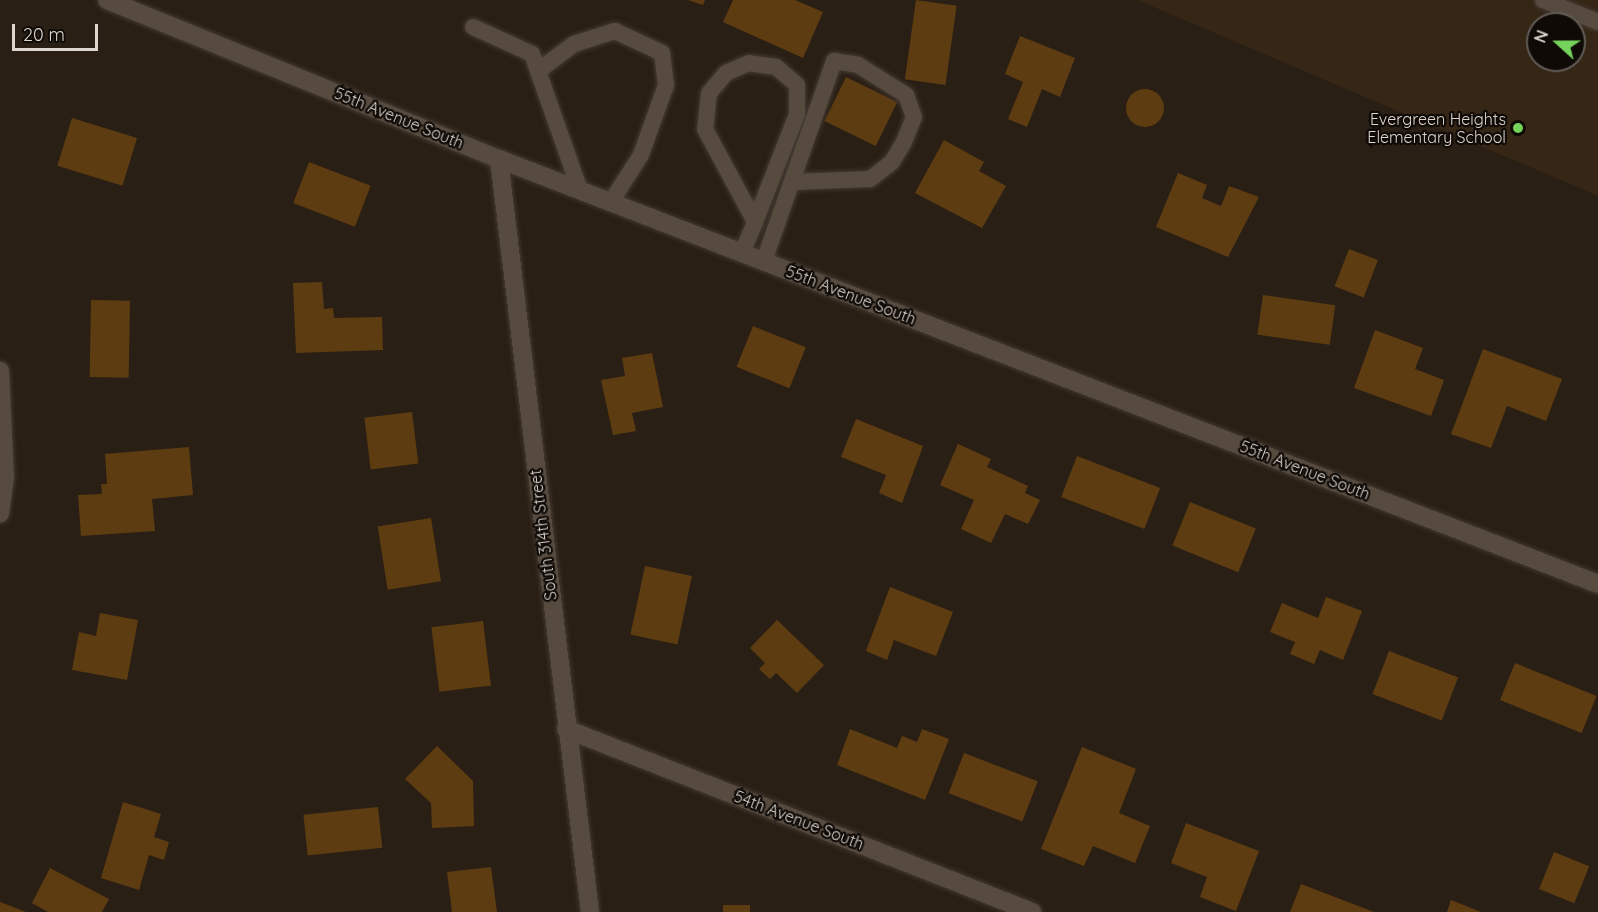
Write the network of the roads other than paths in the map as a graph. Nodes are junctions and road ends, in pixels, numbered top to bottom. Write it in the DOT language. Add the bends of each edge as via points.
graph roads {
  1 [pos="107,0"];
  2 [pos="1543,0"];
  3 [pos="1598,22"];
  4 [pos="473,27"];
  5 [pos="538,71"];
  6 [pos="499,159"];
  7 [pos="792,182"];
  8 [pos="580,190"];
  9 [pos="611,202"];
  10 [pos="755,222"];
  11 [pos="742,253"];
  12 [pos="764,261"];
  13 [pos="0,379"];
  14 [pos="0,514"];
  15 [pos="1598,584"];
  16 [pos="566,729"];
  17 [pos="590,912"];
  18 [pos="1032,912"];
  1 -- 6 [label="street, 55th Avenue South"];
  2 -- 3 [label="lane"];
  4 -- 5 [label="lane" via="532,54"];
  5 -- 8 [label="lane"];
  5 -- 9 [label="lane" via="574,44 615,31 662,53 666,85 642,154"];
  6 -- 8 [label="street, 55th Avenue South"];
  6 -- 16 [label="street, South 314th Street"];
  7 -- 7 [label="lane" via="834,62 858,64 906,94 914,117 904,142 870,179"];
  7 -- 12 [label="lane"];
  8 -- 9 [label="street, 55th Avenue South"];
  9 -- 11 [label="street, 55th Avenue South"];
  10 -- 10 [label="lane" via="797,114 797,85 776,67 749,63 726,73 709,93 705,129"];
  10 -- 11 [label="lane"];
  11 -- 12 [label="street, 55th Avenue South"];
  12 -- 15 [label="street, 55th Avenue South"];
  13 -- 14 [label="street" via="4,477"];
  16 -- 17 [label="street, South 314th Street"];
  16 -- 18 [label="street, 54th Avenue South"];
}
